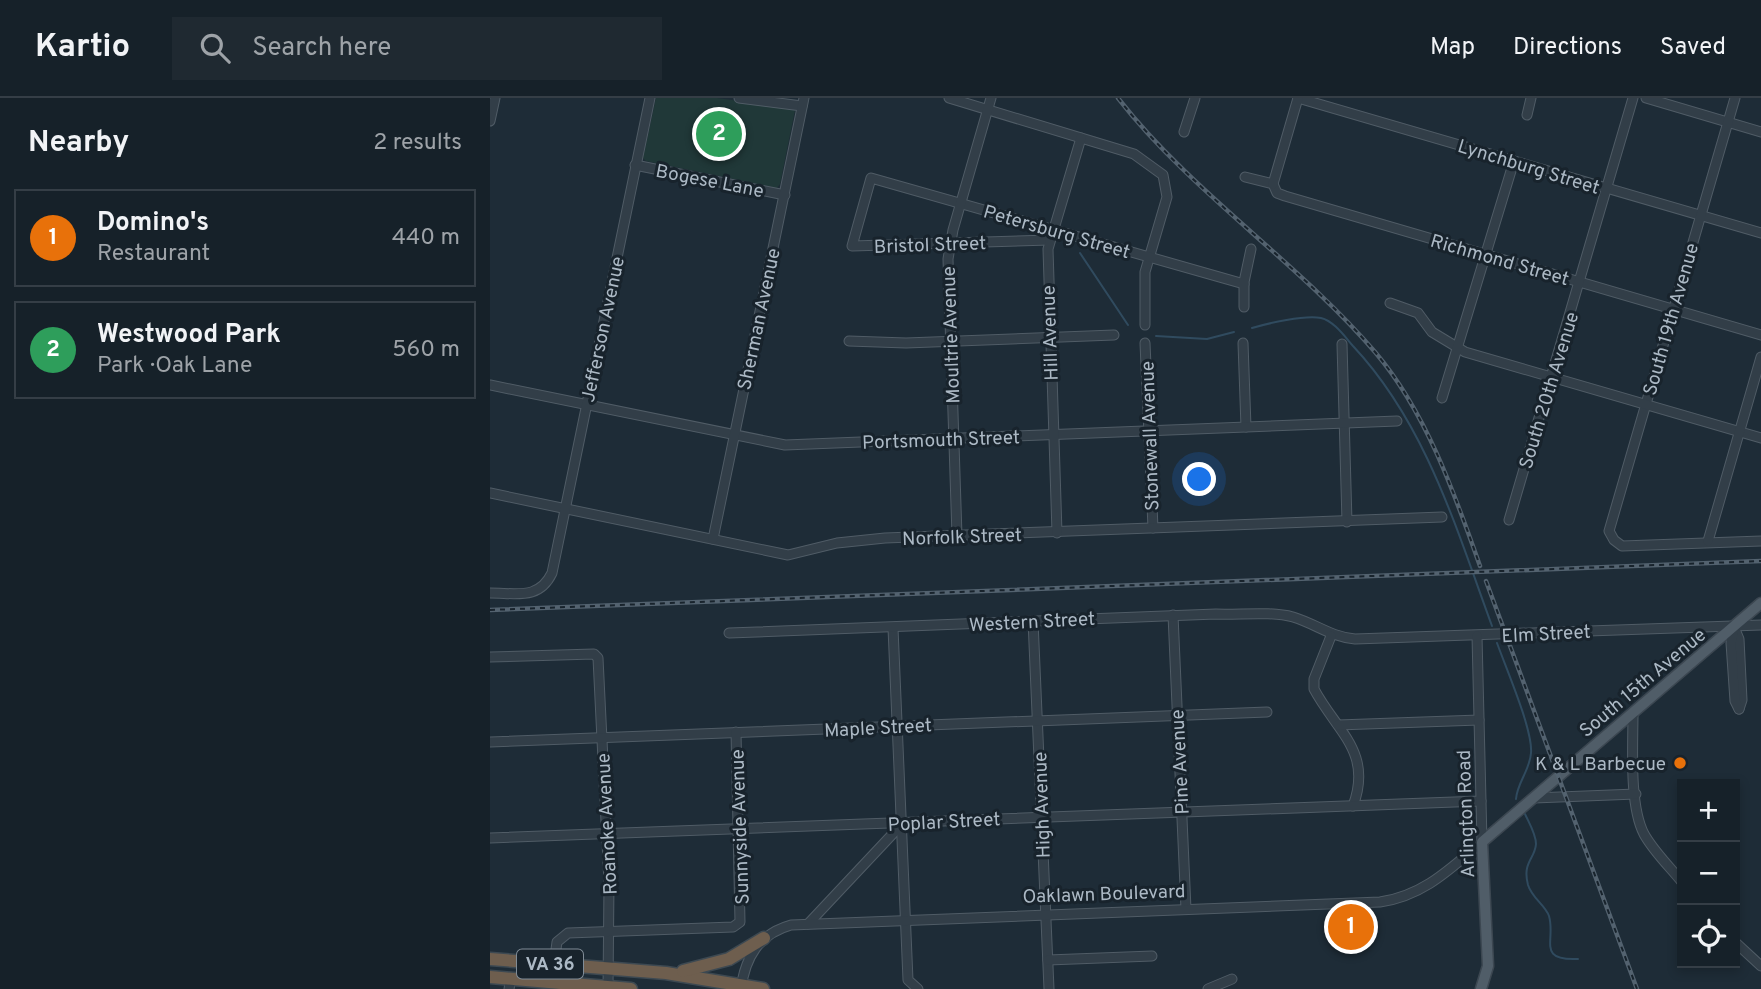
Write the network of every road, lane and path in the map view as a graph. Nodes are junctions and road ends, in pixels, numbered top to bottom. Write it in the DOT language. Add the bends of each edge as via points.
graph roads {
  1 [pos="495,98"];
  2 [pos="650,98"];
  3 [pos="739,98"];
  4 [pos="949,98"];
  5 [pos="991,98"];
  6 [pos="1195,98"];
  7 [pos="1298,98"];
  8 [pos="1531,98"];
  9 [pos="1633,98"];
  10 [pos="1646,98"];
  11 [pos="1735,98"];
  12 [pos="803,102"];
  13 [pos="988,110"];
  14 [pos="1527,115"];
  15 [pos="490,121"];
  16 [pos="1728,122"];
  17 [pos="1184,132"];
  18 [pos="1761,132"];
  19 [pos="1081,138"];
  20 [pos="1514,161"];
  21 [pos="635,165"];
  22 [pos="1245,177"];
  23 [pos="1273,184"];
  24 [pos="1607,189"];
  25 [pos="785,195"];
  26 [pos="961,203"];
  27 [pos="1700,216"];
  28 [pos="1054,230"];
  29 [pos="1761,233"];
  30 [pos="1050,240"];
  31 [pos="949,244"];
  32 [pos="852,246"];
  33 [pos="1251,249"];
  34 [pos="1486,254"];
  35 [pos="1148,257"];
  36 [pos="1580,282"];
  37 [pos="1244,284"];
  38 [pos="1390,303"];
  39 [pos="1244,307"];
  40 [pos="1672,309"];
  41 [pos="1144,325"];
  42 [pos="1114,335"];
  43 [pos="1761,335"];
  44 [pos="1049,337"];
  45 [pos="849,341"];
  46 [pos="951,341"];
  47 [pos="1146,343"];
  48 [pos="1243,343"];
  49 [pos="1342,344"];
  50 [pos="1457,347"];
  51 [pos="1761,357"];
  52 [pos="1552,377"];
  53 [pos="490,385"];
  54 [pos="1441,398"];
  55 [pos="587,405"];
  56 [pos="1645,405"];
  57 [pos="1397,421"];
  58 [pos="1344,423"];
  59 [pos="1246,427"];
  60 [pos="1149,430"];
  61 [pos="1739,432"];
  62 [pos="734,435"];
  63 [pos="1052,435"];
  64 [pos="1761,438"];
  65 [pos="953,439"];
  66 [pos="490,493"];
  67 [pos="565,508"];
  68 [pos="1442,517"];
  69 [pos="1509,520"];
  70 [pos="1347,522"];
  71 [pos="1153,528"];
  72 [pos="1057,533"];
  73 [pos="957,536"];
  74 [pos="713,539"];
  75 [pos="1708,541"];
  76 [pos="1761,541"];
  77 [pos="490,593"];
  78 [pos="1761,603"];
  79 [pos="1173,615"];
  80 [pos="1034,621"];
  81 [pos="1761,625"];
  82 [pos="1734,627"];
  83 [pos="893,628"];
  84 [pos="729,633"];
  85 [pos="1331,636"];
  86 [pos="1477,636"];
  87 [pos="490,657"];
  88 [pos="1267,712"];
  89 [pos="1633,713"];
  90 [pos="1176,714"];
  91 [pos="1479,720"];
  92 [pos="1038,721"];
  93 [pos="1338,725"];
  94 [pos="897,726"];
  95 [pos="736,732"];
  96 [pos="602,737"];
  97 [pos="490,742"];
  98 [pos="1636,794"];
  99 [pos="1534,798"];
  100 [pos="1481,801"];
  101 [pos="1353,806"];
  102 [pos="1182,812"];
  103 [pos="1041,816"];
  104 [pos="903,823"];
  105 [pos="738,829"];
  106 [pos="607,834"];
  107 [pos="490,838"];
  108 [pos="1482,842"];
  109 [pos="1677,876"];
  110 [pos="1186,909"];
  111 [pos="1045,915"];
  112 [pos="906,920"];
  113 [pos="808,924"];
  114 [pos="610,931"];
  115 [pos="764,938"];
  116 [pos="1740,947"];
  117 [pos="1152,956"];
  118 [pos="490,959"];
  119 [pos="1048,960"];
  120 [pos="554,964"];
  121 [pos="1761,966"];
  122 [pos="610,968"];
  123 [pos="666,973"];
  124 [pos="490,977"];
  125 [pos="1232,979"];
  126 [pos="510,984"];
  127 [pos="741,986"];
  128 [pos="914,986"];
  129 [pos="608,988"];
  130 [pos="631,989"];
  131 [pos="763,989"];
  132 [pos="1049,989"];
  133 [pos="1208,989"];
  134 [pos="1481,989"];
  1 -- 15 [label="street"];
  2 -- 21 [label="street, Jefferson Avenue"];
  3 -- 12 [label="street"];
  4 -- 13 [label="street"];
  5 -- 13 [label="street, Moultrie Avenue"];
  6 -- 17 [label="street"];
  7 -- 20 [label="street, Lynchburg Street"];
  7 -- 23 [label="street"];
  8 -- 14 [label="street"];
  9 -- 24 [label="street, South 20th Avenue"];
  10 -- 16 [label="street"];
  11 -- 16 [label="street, South 19th Avenue"];
  12 -- 25 [label="street, Sherman Avenue"];
  13 -- 19 [label="street"];
  13 -- 26 [label="street, Moultrie Avenue"];
  16 -- 18 [label="street"];
  16 -- 27 [label="street, South 19th Avenue"];
  19 -- 28 [label="street, Hill Avenue"];
  19 -- 35 [label="street" via="1134,155 1159,170 1166,181 1167,197"];
  20 -- 24 [label="street, Lynchburg Street"];
  20 -- 34 [label="street"];
  21 -- 25 [label="street, Bogese Lane"];
  21 -- 55 [label="street, Jefferson Avenue"];
  22 -- 23 [label="street, Richmond Street"];
  23 -- 34 [label="street, Richmond Street" via="1277,193 1286,196"];
  24 -- 27 [label="street, Lynchburg Street"];
  24 -- 36 [label="street, South 20th Avenue"];
  25 -- 62 [label="street, Sherman Avenue"];
  26 -- 28 [label="street, Petersburg Street"];
  26 -- 31 [label="street, Moultrie Avenue"];
  26 -- 32 [label="street, Petersburg Street" via="871,178"];
  27 -- 29 [label="street, Lynchburg Street"];
  27 -- 40 [label="street, South 19th Avenue"];
  28 -- 30 [label="street, Hill Avenue"];
  28 -- 35 [label="street, Petersburg Street"];
  30 -- 31 [label="street, Bristol Street"];
  30 -- 44 [label="street, Hill Avenue"];
  31 -- 32 [label="street, Bristol Street"];
  31 -- 46 [label="street, Moultrie Avenue"];
  33 -- 37 [label="street"];
  34 -- 36 [label="street, Richmond Street"];
  34 -- 50 [label="street"];
  35 -- 37 [label="street, Petersburg Street"];
  35 -- 41 [label="street"];
  36 -- 40 [label="street, Richmond Street"];
  36 -- 52 [label="street, South 20th Avenue"];
  37 -- 39 [label="street"];
  38 -- 50 [label="street" via="1418,313 1432,332"];
  40 -- 43 [label="street, Richmond Street"];
  40 -- 56 [label="street, South 19th Avenue"];
  42 -- 44 [label="street"];
  44 -- 46 [label="street"];
  44 -- 63 [label="street, Hill Avenue"];
  45 -- 46 [label="street"];
  46 -- 65 [label="street, Moultrie Avenue"];
  47 -- 60 [label="street, Stonewall Avenue"];
  48 -- 59 [label="street"];
  49 -- 58 [label="street"];
  50 -- 52 [label="street"];
  50 -- 54 [label="street"];
  51 -- 61 [label="street"];
  52 -- 56 [label="street"];
  52 -- 69 [label="street, South 20th Avenue"];
  53 -- 55 [label="street, Portsmouth Street"];
  55 -- 62 [label="street, Portsmouth Street"];
  55 -- 67 [label="street, Jefferson Avenue"];
  56 -- 61 [label="street"];
  56 -- 75 [label="street, South 19th Avenue" via="1609,525 1614,540 1622,546"];
  57 -- 58 [label="street, Portsmouth Street"];
  58 -- 59 [label="street, Portsmouth Street"];
  58 -- 70 [label="street"];
  59 -- 60 [label="street, Portsmouth Street"];
  60 -- 63 [label="street, Portsmouth Street"];
  60 -- 71 [label="street, Stonewall Avenue"];
  61 -- 64 [label="street"];
  61 -- 75 [label="street"];
  62 -- 65 [label="street, Portsmouth Street" via="792,445"];
  62 -- 74 [label="street, Sherman Avenue"];
  63 -- 65 [label="street, Portsmouth Street"];
  63 -- 72 [label="street, Hill Avenue"];
  65 -- 73 [label="street, Moultrie Avenue"];
  66 -- 67 [label="street, Norfolk Street"];
  67 -- 74 [label="street, Norfolk Street"];
  67 -- 77 [label="street, Jefferson Avenue" via="552,573 542,590"];
  68 -- 70 [label="street, Norfolk Street"];
  70 -- 71 [label="street, Norfolk Street"];
  71 -- 72 [label="street, Norfolk Street"];
  72 -- 73 [label="street, Norfolk Street"];
  73 -- 74 [label="street, Norfolk Street" via="855,541 788,555"];
  75 -- 76 [label="street"];
  78 -- 82 [label="main road, South 15th Avenue"];
  79 -- 80 [label="street, Western Street"];
  79 -- 85 [label="street, Western Street" via="1283,615"];
  79 -- 90 [label="street, Pine Avenue"];
  80 -- 83 [label="street, Western Street"];
  80 -- 92 [label="street, High Avenue"];
  81 -- 82 [label="street, Elm Street"];
  82 -- 82 [label="street" via="1731,643 1739,709 1739,639"];
  82 -- 86 [label="street, Elm Street"];
  82 -- 89 [label="main road, South 15th Avenue"];
  83 -- 84 [label="street, Western Street"];
  83 -- 94 [label="street"];
  85 -- 86 [label="street, Elm Street"];
  85 -- 93 [label="street" via="1314,683"];
  86 -- 91 [label="street, Arlington Road"];
  87 -- 96 [label="street, Roanoke Avenue" via="594,654 598,658"];
  88 -- 90 [label="street, Maple Street"];
  89 -- 98 [label="street"];
  89 -- 99 [label="main road, South 15th Avenue"];
  90 -- 92 [label="street, Maple Street"];
  90 -- 102 [label="street, Pine Avenue"];
  91 -- 93 [label="street"];
  91 -- 100 [label="street, Arlington Road"];
  92 -- 94 [label="street, Maple Street"];
  92 -- 103 [label="street, High Avenue"];
  93 -- 101 [label="street" via="1359,760 1360,780"];
  94 -- 95 [label="street, Maple Street"];
  94 -- 104 [label="street"];
  95 -- 96 [label="street, Maple Street"];
  95 -- 105 [label="street, Sunnyside Avenue"];
  96 -- 97 [label="street, Maple Street"];
  96 -- 106 [label="street, Roanoke Avenue"];
  98 -- 99 [label="street"];
  98 -- 109 [label="street" via="1645,836"];
  99 -- 108 [label="main road, South 15th Avenue"];
  100 -- 101 [label="street, Poplar Street"];
  100 -- 108 [label="street, Arlington Road"];
  101 -- 102 [label="street, Poplar Street"];
  102 -- 103 [label="street, Poplar Street"];
  102 -- 110 [label="street, Pine Avenue"];
  103 -- 104 [label="street, Poplar Street"];
  103 -- 111 [label="street, High Avenue"];
  104 -- 105 [label="street, Poplar Street"];
  104 -- 112 [label="street"];
  104 -- 113 [label="street"];
  105 -- 106 [label="street, Poplar Street"];
  105 -- 114 [label="street, Sunnyside Avenue" via="742,918 736,925"];
  106 -- 107 [label="street, Poplar Street"];
  106 -- 114 [label="street, Roanoke Avenue"];
  108 -- 110 [label="street, Oaklawn Boulevard" via="1422,890 1395,900"];
  108 -- 134 [label="main road, Arlington Road" via="1488,967"];
  110 -- 111 [label="street, Oaklawn Boulevard"];
  111 -- 112 [label="street, Oaklawn Boulevard"];
  111 -- 119 [label="street, High Avenue"];
  112 -- 113 [label="street, Oaklawn Boulevard"];
  112 -- 128 [label="street"];
  113 -- 115 [label="street, Oaklawn Boulevard" via="784,927"];
  114 -- 120 [label="street, Sunnyside Avenue" via="564,935 557,942"];
  114 -- 122 [label="street, Roanoke Avenue"];
  115 -- 123 [label="highway" via="729,959"];
  115 -- 127 [label="street" via="746,962"];
  116 -- 121 [label="street"];
  117 -- 119 [label="street"];
  118 -- 120 [label="highway, VA 36"];
  119 -- 132 [label="street, High Avenue"];
  120 -- 122 [label="highway, VA 36"];
  122 -- 123 [label="highway, VA 36"];
  122 -- 129 [label="street, Roanoke Avenue"];
  123 -- 127 [label="highway, VA 36"];
  124 -- 126 [label="highway, VA 36"];
  125 -- 133 [label="street"];
  126 -- 129 [label="highway, VA 36"];
  127 -- 131 [label="highway, VA 36"];
  129 -- 130 [label="highway, VA 36"];
}
